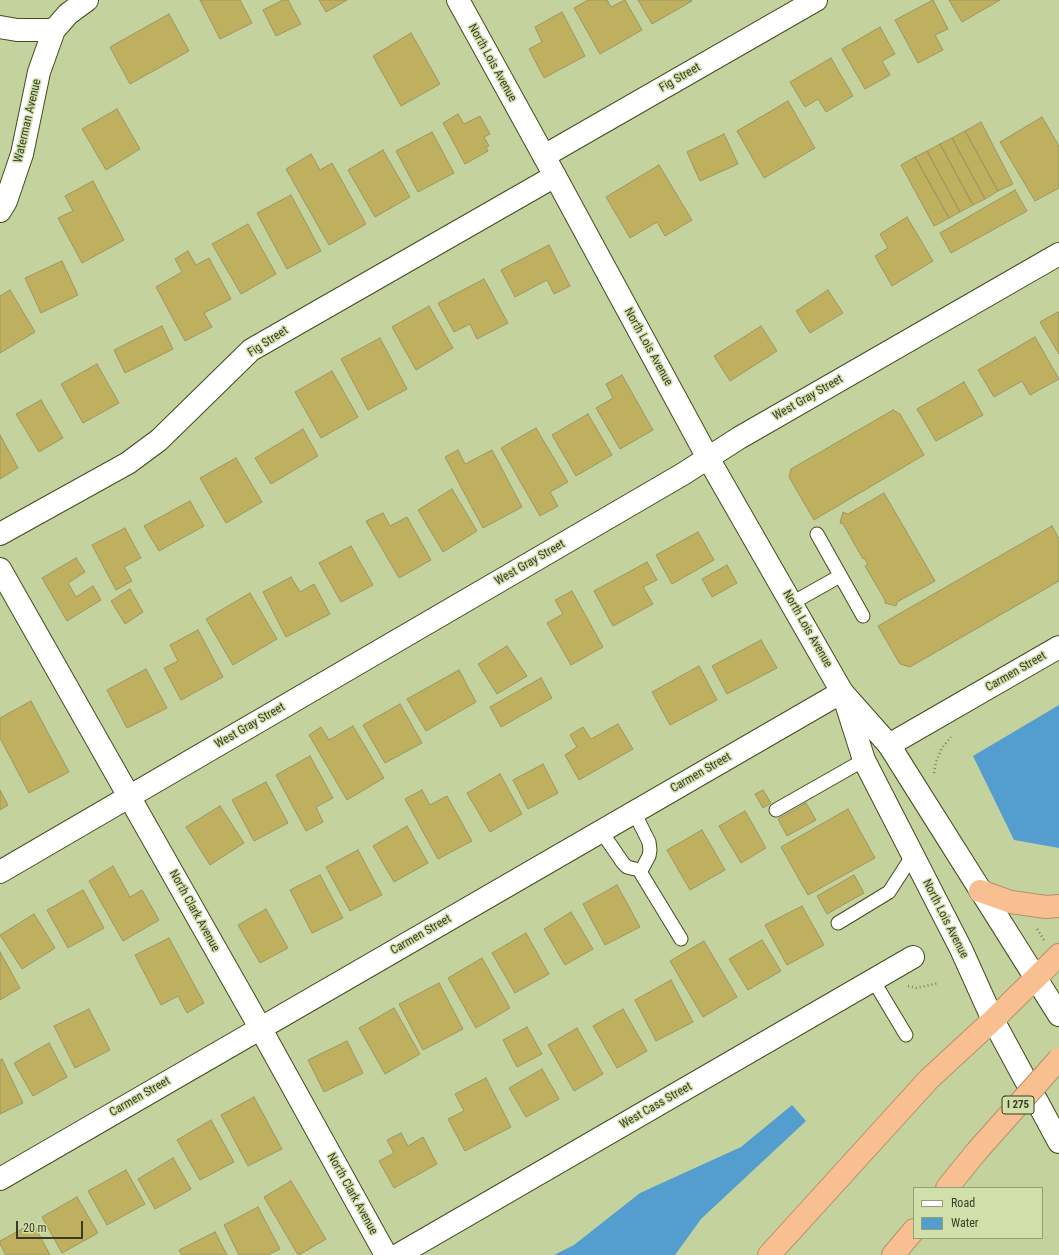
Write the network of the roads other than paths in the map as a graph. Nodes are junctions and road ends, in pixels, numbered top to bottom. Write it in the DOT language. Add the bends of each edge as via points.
graph roads {
  1 [pos="458,0"];
  2 [pos="816,0"];
  3 [pos="84,1"];
  4 [pos="0,27"];
  5 [pos="54,30"];
  6 [pos="544,156"];
  7 [pos="555,176"];
  8 [pos="0,210"];
  9 [pos="1059,254"];
  10 [pos="708,458"];
  11 [pos="0,534"];
  12 [pos="817,534"];
  13 [pos="0,569"];
  14 [pos="840,576"];
  15 [pos="792,603"];
  16 [pos="864,616"];
  17 [pos="1059,647"];
  18 [pos="842,692"];
  19 [pos="890,745"];
  20 [pos="864,760"];
  21 [pos="129,797"];
  22 [pos="776,810"];
  23 [pos="634,812"];
  24 [pos="601,831"];
  25 [pos="913,856"];
  26 [pos="639,870"];
  27 [pos="0,872"];
  28 [pos="980,890"];
  29 [pos="1059,906"];
  30 [pos="838,923"];
  31 [pos="681,939"];
  32 [pos="1052,950"];
  33 [pos="913,957"];
  34 [pos="1036,979"];
  35 [pos="873,980"];
  36 [pos="1059,1015"];
  37 [pos="994,1020"];
  38 [pos="260,1028"];
  39 [pos="906,1035"];
  40 [pos="1059,1059"];
  41 [pos="1059,1142"];
  42 [pos="0,1179"];
  43 [pos="948,1187"];
  44 [pos="913,1232"];
  45 [pos="913,1232"];
  46 [pos="386,1255"];
  47 [pos="398,1255"];
  48 [pos="769,1255"];
  49 [pos="893,1255"];
  50 [pos="898,1255"];
  1 -- 6 [label="street, North Lois Avenue"];
  2 -- 6 [label="street, Fig Street"];
  3 -- 5 [label="street"];
  4 -- 5 [label="street" via="17,30"];
  5 -- 8 [label="street, Waterman Avenue" via="38,72 22,154 6,201"];
  6 -- 7 [label="street, North Lois Avenue"];
  7 -- 10 [label="street, North Lois Avenue"];
  7 -- 11 [label="street, Fig Street" via="252,350 160,440 128,463"];
  9 -- 10 [label="street, West Gray Street"];
  10 -- 15 [label="street, North Lois Avenue"];
  10 -- 21 [label="street, West Gray Street"];
  12 -- 14 [label="lane"];
  13 -- 21 [label="street, North Clark Avenue"];
  14 -- 15 [label="lane"];
  14 -- 16 [label="lane"];
  15 -- 18 [label="street, North Lois Avenue"];
  17 -- 19 [label="street, Carmen Street"];
  18 -- 19 [label="street, North Lois Avenue"];
  18 -- 20 [label="street, North Lois Avenue"];
  18 -- 23 [label="street, Carmen Street"];
  19 -- 28 [label="street, North Lois Avenue"];
  20 -- 22 [label="lane"];
  20 -- 25 [label="street, North Lois Avenue"];
  21 -- 27 [label="street, West Gray Street"];
  21 -- 38 [label="street, North Clark Avenue"];
  23 -- 24 [label="street, Carmen Street"];
  23 -- 26 [label="lane" via="649,842 650,850 642,869"];
  24 -- 26 [label="lane" via="622,864"];
  24 -- 38 [label="street, Carmen Street"];
  25 -- 30 [label="lane" via="890,892"];
  25 -- 37 [label="street, North Lois Avenue"];
  26 -- 31 [label="lane"];
  28 -- 29 [label="highway" via="1011,902 1046,907"];
  28 -- 34 [label="street, North Lois Avenue"];
  32 -- 34 [label="highway"];
  33 -- 35 [label="street, West Cass Street"];
  34 -- 36 [label="street, North Lois Avenue"];
  34 -- 37 [label="highway"];
  35 -- 39 [label="lane"];
  35 -- 47 [label="street, West Cass Street"];
  37 -- 41 [label="street, North Lois Avenue"];
  37 -- 48 [label="highway" via="929,1079"];
  38 -- 42 [label="street, Carmen Street"];
  38 -- 46 [label="street, North Clark Avenue"];
  40 -- 43 [label="highway, I 275, bridge"];
  44 -- 49 [label="highway"];
  45 -- 50 [label="highway"];
}
